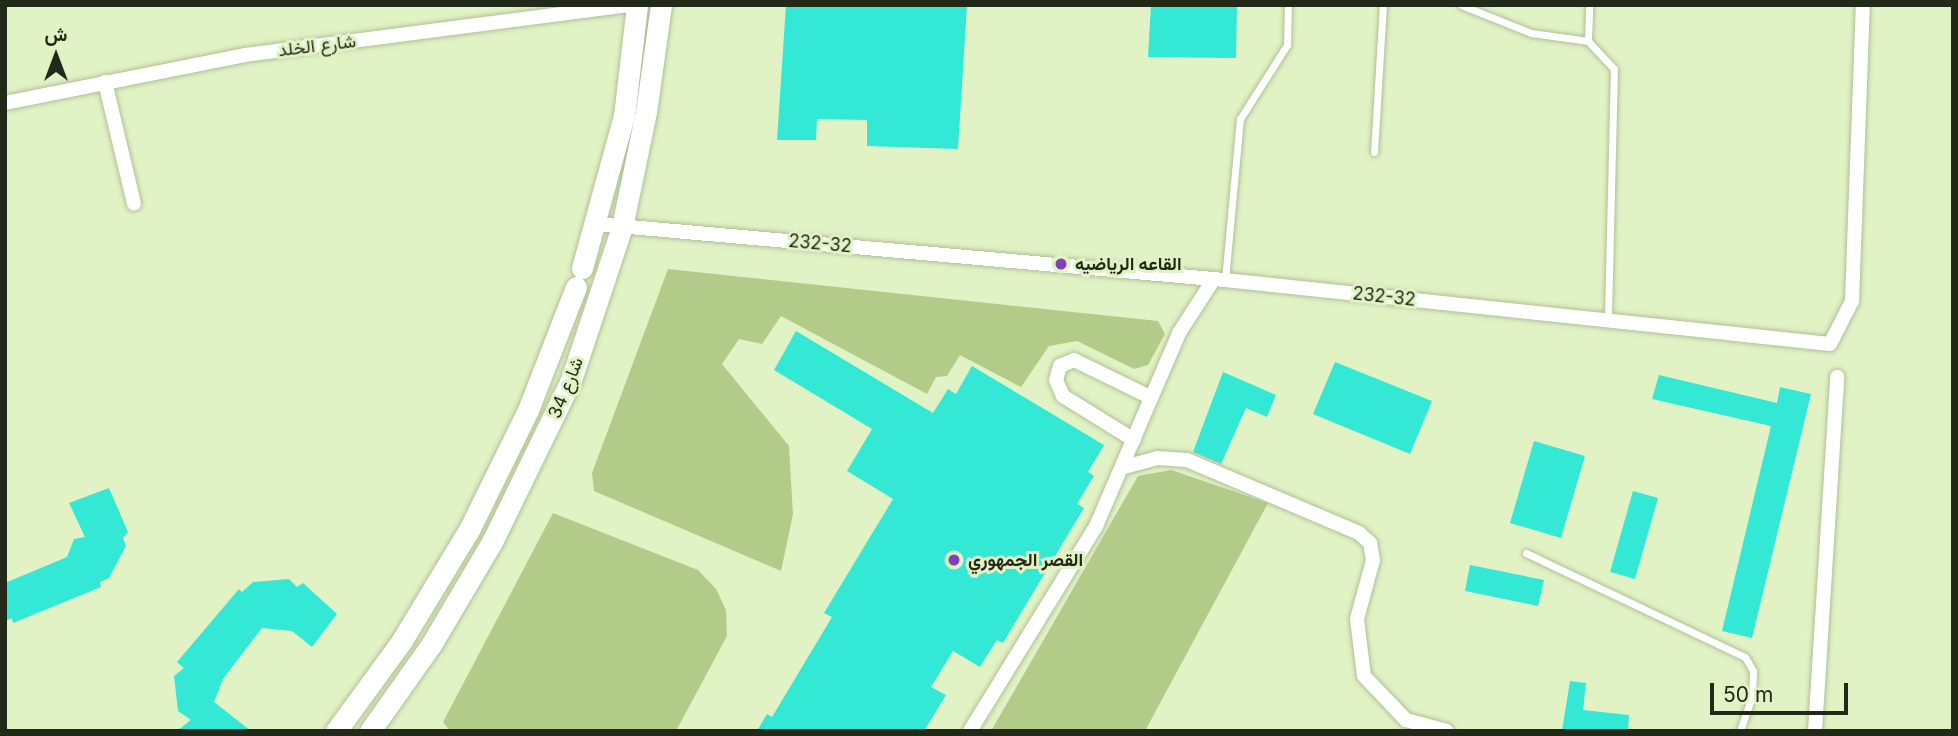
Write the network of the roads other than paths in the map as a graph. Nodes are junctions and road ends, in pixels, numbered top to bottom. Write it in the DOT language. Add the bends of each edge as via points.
graph roads {
  1 [pos="635,5"];
  2 [pos="661,5"];
  3 [pos="1288,5"];
  4 [pos="1383,5"];
  5 [pos="1461,5"];
  6 [pos="1590,5"];
  7 [pos="1863,5"];
  8 [pos="1588,41"];
  9 [pos="104,82"];
  10 [pos="5,103"];
  11 [pos="1374,152"];
  12 [pos="134,204"];
  13 [pos="596,224"];
  14 [pos="622,227"];
  15 [pos="1220,280"];
  16 [pos="1608,320"];
  17 [pos="1837,377"];
  18 [pos="1150,397"];
  19 [pos="1134,440"];
  20 [pos="1124,467"];
  21 [pos="1526,553"];
  22 [pos="336,731"];
  23 [pos="370,731"];
  24 [pos="970,731"];
  25 [pos="1447,731"];
  26 [pos="1740,731"];
  27 [pos="1815,731"];
  1 -- 9 [label="street, شارع الخلد" via="245,55"];
  1 -- 13 [label="main road, شارع 34" via="624,116"];
  2 -- 14 [label="main road, شارع 34" via="646,111"];
  3 -- 15 [label="lane" via="1287,45 1240,119"];
  4 -- 11 [label="lane"];
  5 -- 8 [label="lane" via="1531,33"];
  6 -- 8 [label="lane"];
  7 -- 16 [label="street, 232-32" via="1852,301 1830,344"];
  8 -- 16 [label="lane" via="1614,69"];
  9 -- 10 [label="street, شارع الخلد"];
  9 -- 12 [label="street"];
  13 -- 14 [label="street, 232-32"];
  13 -- 22 [label="main road, شارع 34" via="528,410 470,528 401,642"];
  14 -- 15 [label="street, 232-32"];
  14 -- 23 [label="main road, شارع 34" via="571,380 525,480 437,635"];
  15 -- 16 [label="street, 232-32"];
  15 -- 18 [label="street" via="1179,333"];
  17 -- 27 [label="street"];
  18 -- 19 [label="street"];
  18 -- 19 [label="street" via="1074,360 1060,366 1056,380 1062,396"];
  19 -- 20 [label="street"];
  20 -- 24 [label="street" via="1096,526"];
  20 -- 25 [label="street" via="1157,458 1187,460 1359,533 1370,543 1373,560 1357,619 1364,676 1406,720"];
  21 -- 26 [label="lane" via="1745,657 1753,671 1752,696"];
}
